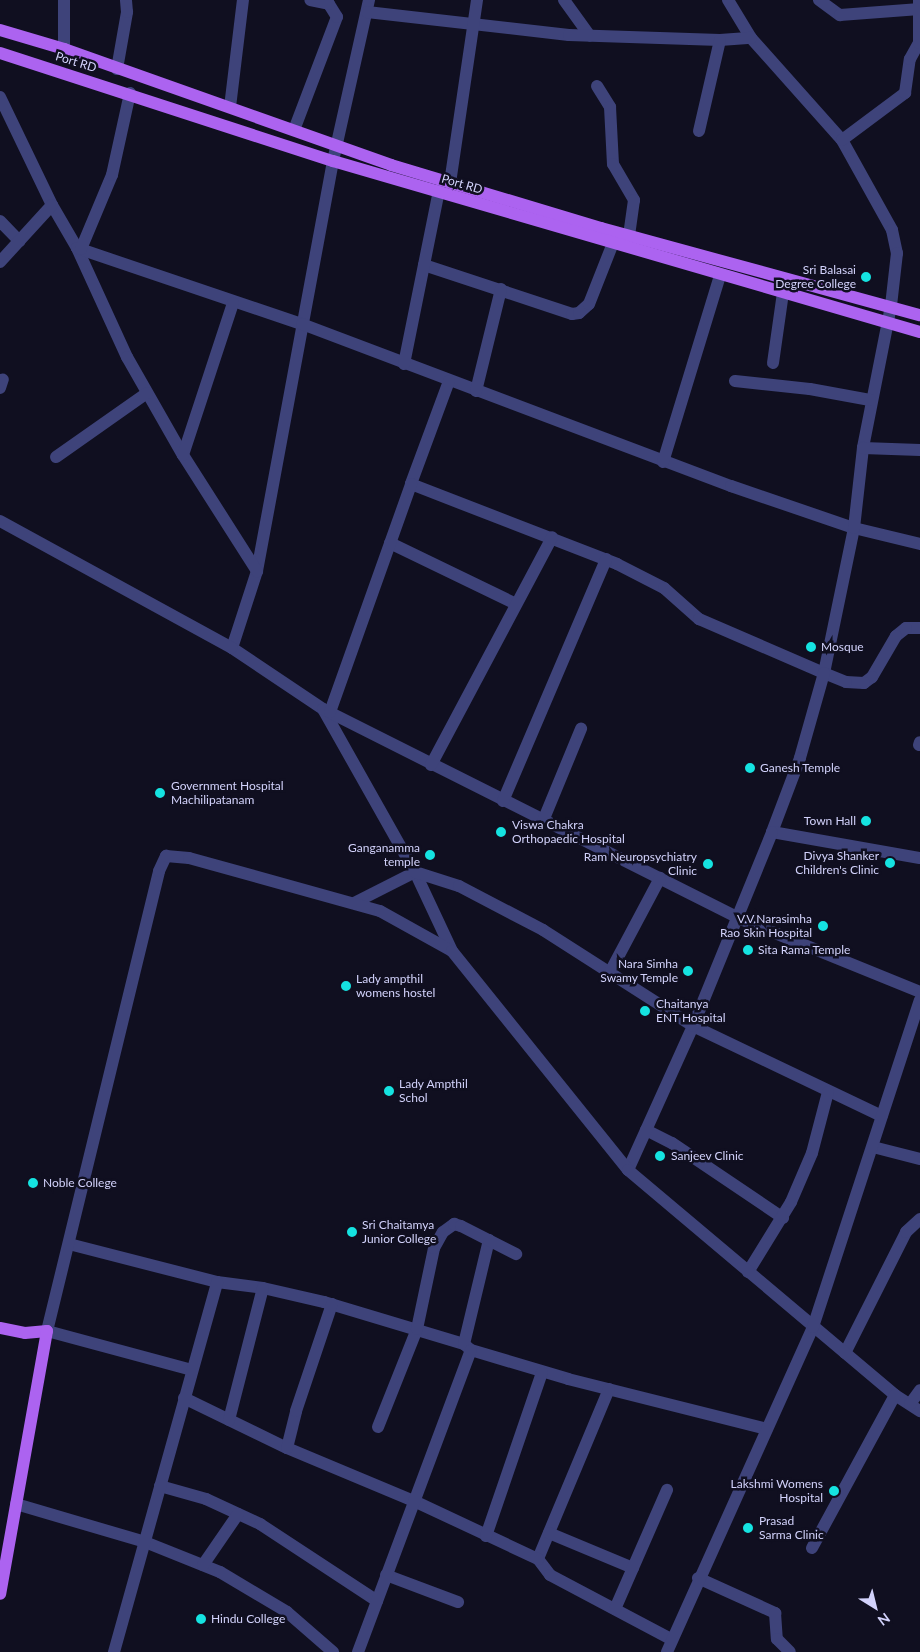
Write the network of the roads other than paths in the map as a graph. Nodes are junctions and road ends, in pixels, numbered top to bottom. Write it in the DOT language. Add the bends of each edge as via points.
graph roads {
  1 [pos="64,0"];
  2 [pos="126,0"];
  3 [pos="243,0"];
  4 [pos="310,0"];
  5 [pos="477,0"];
  6 [pos="564,0"];
  7 [pos="728,0"];
  8 [pos="819,0"];
  9 [pos="368,6"];
  10 [pos="919,6"];
  11 [pos="475,23"];
  12 [pos="0,30"];
  13 [pos="590,36"];
  14 [pos="751,38"];
  15 [pos="720,40"];
  16 [pos="64,49"];
  17 [pos="0,53"];
  18 [pos="117,69"];
  19 [pos="597,86"];
  20 [pos="130,93"];
  21 [pos="0,97"];
  22 [pos="230,107"];
  23 [pos="294,130"];
  24 [pos="699,131"];
  25 [pos="842,140"];
  26 [pos="336,147"];
  27 [pos="333,161"];
  28 [pos="450,182"];
  29 [pos="438,191"];
  30 [pos="52,205"];
  31 [pos="0,221"];
  32 [pos="628,235"];
  33 [pos="19,241"];
  34 [pos="614,243"];
  35 [pos="79,249"];
  36 [pos="0,262"];
  37 [pos="424,265"];
  38 [pos="720,275"];
  39 [pos="501,289"];
  40 [pos="783,293"];
  41 [pos="233,303"];
  42 [pos="891,306"];
  43 [pos="920,315"];
  44 [pos="887,322"];
  45 [pos="302,324"];
  46 [pos="920,332"];
  47 [pos="773,363"];
  48 [pos="404,364"];
  49 [pos="449,381"];
  50 [pos="735,381"];
  51 [pos="476,391"];
  52 [pos="147,394"];
  53 [pos="870,400"];
  54 [pos="863,448"];
  55 [pos="920,450"];
  56 [pos="183,456"];
  57 [pos="56,457"];
  58 [pos="664,462"];
  59 [pos="411,484"];
  60 [pos="0,521"];
  61 [pos="854,528"];
  62 [pos="552,537"];
  63 [pos="390,543"];
  64 [pos="920,544"];
  65 [pos="606,559"];
  66 [pos="257,571"];
  67 [pos="516,604"];
  68 [pos="920,628"];
  69 [pos="232,648"];
  70 [pos="824,673"];
  71 [pos="326,711"];
  72 [pos="581,729"];
  73 [pos="431,765"];
  74 [pos="503,801"];
  75 [pos="543,821"];
  76 [pos="772,832"];
  77 [pos="920,858"];
  78 [pos="415,872"];
  79 [pos="660,878"];
  80 [pos="354,903"];
  81 [pos="738,918"];
  82 [pos="452,952"];
  83 [pos="609,974"];
  84 [pos="920,992"];
  85 [pos="920,1000"];
  86 [pos="693,1026"];
  87 [pos="828,1092"];
  88 [pos="882,1116"];
  89 [pos="646,1130"];
  90 [pos="873,1146"];
  91 [pos="920,1159"];
  92 [pos="628,1170"];
  93 [pos="783,1218"];
  94 [pos="920,1219"];
  95 [pos="489,1240"];
  96 [pos="69,1244"];
  97 [pos="516,1254"];
  98 [pos="748,1272"];
  99 [pos="217,1282"];
  100 [pos="263,1288"];
  101 [pos="332,1304"];
  102 [pos="812,1327"];
  103 [pos="0,1328"];
  104 [pos="417,1330"];
  105 [pos="47,1331"];
  106 [pos="468,1347"];
  107 [pos="845,1353"];
  108 [pos="192,1370"];
  109 [pos="542,1372"];
  110 [pos="609,1389"];
  111 [pos="920,1390"];
  112 [pos="895,1395"];
  113 [pos="184,1398"];
  114 [pos="915,1408"];
  115 [pos="229,1420"];
  116 [pos="378,1427"];
  117 [pos="767,1429"];
  118 [pos="287,1448"];
  119 [pos="160,1486"];
  120 [pos="667,1490"];
  121 [pos="414,1501"];
  122 [pos="26,1506"];
  123 [pos="238,1514"];
  124 [pos="549,1533"];
  125 [pos="486,1536"];
  126 [pos="145,1542"];
  127 [pos="812,1548"];
  128 [pos="538,1559"];
  129 [pos="203,1565"];
  130 [pos="633,1568"];
  131 [pos="386,1575"];
  132 [pos="698,1578"];
  133 [pos="0,1594"];
  134 [pos="377,1601"];
  135 [pos="458,1602"];
  136 [pos="615,1609"];
  137 [pos="671,1639"];
  138 [pos="114,1652"];
  139 [pos="333,1652"];
  140 [pos="358,1652"];
  141 [pos="667,1652"];
  142 [pos="790,1652"];
  1 -- 16 [label="street"];
  2 -- 18 [label="street"];
  3 -- 22 [label="street"];
  4 -- 23 [label="street" via="329,4 337,17"];
  5 -- 11 [label="street"];
  6 -- 13 [label="street"];
  7 -- 14 [label="street"];
  8 -- 10 [label="street" via="840,15"];
  9 -- 11 [label="street" via="426,21"];
  9 -- 26 [label="street"];
  10 -- 25 [label="street" via="919,44 910,59 905,93"];
  11 -- 13 [label="street"];
  11 -- 28 [label="street"];
  12 -- 16 [label="main road"];
  13 -- 15 [label="street"];
  14 -- 15 [label="street"];
  14 -- 25 [label="street"];
  15 -- 24 [label="street"];
  16 -- 18 [label="main road"];
  17 -- 20 [label="main road, Port RD"];
  18 -- 22 [label="main road"];
  19 -- 32 [label="street" via="610,107 613,164 634,200"];
  20 -- 27 [label="main road, Port RD"];
  20 -- 35 [label="street" via="112,175"];
  21 -- 30 [label="street"];
  22 -- 23 [label="main road"];
  23 -- 26 [label="main road"];
  25 -- 42 [label="street" via="892,230 897,253"];
  26 -- 27 [label="street"];
  26 -- 28 [label="main road"];
  27 -- 29 [label="main road, Port RD"];
  27 -- 45 [label="street"];
  28 -- 32 [label="main road"];
  29 -- 34 [label="main road, Port RD"];
  29 -- 37 [label="street"];
  30 -- 33 [label="street"];
  30 -- 35 [label="street"];
  31 -- 33 [label="street"];
  32 -- 42 [label="main road"];
  33 -- 36 [label="street"];
  34 -- 38 [label="main road, Port RD"];
  34 -- 39 [label="street" via="589,304 580,313 572,314"];
  35 -- 41 [label="street"];
  35 -- 52 [label="street" via="126,357"];
  37 -- 39 [label="street"];
  37 -- 48 [label="street"];
  38 -- 40 [label="main road, Port RD"];
  38 -- 58 [label="street"];
  39 -- 51 [label="street"];
  40 -- 44 [label="main road, Port RD"];
  40 -- 47 [label="street"];
  41 -- 45 [label="street"];
  41 -- 56 [label="street"];
  42 -- 43 [label="main road"];
  42 -- 44 [label="street"];
  44 -- 46 [label="main road, Port RD"];
  44 -- 53 [label="street"];
  45 -- 48 [label="street"];
  45 -- 66 [label="street"];
  48 -- 49 [label="street"];
  49 -- 51 [label="street"];
  49 -- 59 [label="street"];
  50 -- 53 [label="street" via="810,388"];
  51 -- 58 [label="street"];
  52 -- 56 [label="street"];
  52 -- 57 [label="street"];
  53 -- 54 [label="street"];
  54 -- 55 [label="street"];
  54 -- 61 [label="street"];
  56 -- 66 [label="street"];
  58 -- 61 [label="street"];
  59 -- 62 [label="street"];
  59 -- 63 [label="street"];
  60 -- 69 [label="street"];
  61 -- 64 [label="street"];
  61 -- 70 [label="street"];
  62 -- 65 [label="street"];
  62 -- 67 [label="street"];
  63 -- 67 [label="street"];
  63 -- 71 [label="street"];
  65 -- 70 [label="street" via="664,588 699,619"];
  65 -- 74 [label="street"];
  66 -- 69 [label="street"];
  67 -- 73 [label="street"];
  68 -- 70 [label="street" via="906,628 896,636 872,678 864,683 846,682"];
  69 -- 71 [label="street"];
  70 -- 76 [label="street" via="800,758"];
  71 -- 73 [label="street"];
  71 -- 78 [label="street"];
  72 -- 75 [label="street"];
  73 -- 74 [label="street"];
  74 -- 75 [label="street"];
  75 -- 79 [label="street"];
  76 -- 77 [label="street"];
  76 -- 81 [label="street"];
  78 -- 80 [label="street"];
  78 -- 82 [label="street"];
  78 -- 83 [label="street" via="476,894 543,930"];
  79 -- 81 [label="street"];
  79 -- 83 [label="street"];
  80 -- 82 [label="street" via="380,911"];
  80 -- 96 [label="street" via="189,858 166,856 159,871"];
  81 -- 84 [label="street"];
  81 -- 86 [label="street"];
  82 -- 92 [label="street"];
  83 -- 86 [label="street"];
  85 -- 88 [label="street"];
  86 -- 87 [label="street"];
  86 -- 89 [label="street"];
  87 -- 88 [label="street"];
  87 -- 93 [label="street" via="812,1153"];
  88 -- 90 [label="street"];
  89 -- 92 [label="street"];
  89 -- 93 [label="street" via="672,1143"];
  90 -- 91 [label="street"];
  90 -- 102 [label="street"];
  92 -- 98 [label="street"];
  93 -- 98 [label="street"];
  94 -- 107 [label="street" via="906,1232"];
  95 -- 97 [label="street"];
  95 -- 104 [label="street" via="454,1224 443,1232 434,1248"];
  95 -- 106 [label="street"];
  96 -- 99 [label="street"];
  96 -- 105 [label="street"];
  98 -- 102 [label="street"];
  99 -- 100 [label="street"];
  99 -- 108 [label="street"];
  100 -- 101 [label="street"];
  100 -- 115 [label="street"];
  101 -- 104 [label="street"];
  101 -- 118 [label="street"];
  102 -- 107 [label="street"];
  102 -- 117 [label="street"];
  103 -- 105 [label="main road" via="25,1333"];
  104 -- 106 [label="street"];
  104 -- 116 [label="street"];
  105 -- 108 [label="street"];
  105 -- 122 [label="main road"];
  106 -- 109 [label="street"];
  106 -- 121 [label="street"];
  107 -- 112 [label="street"];
  108 -- 113 [label="street"];
  109 -- 110 [label="street"];
  109 -- 125 [label="street"];
  110 -- 117 [label="street"];
  110 -- 124 [label="street"];
  111 -- 114 [label="street"];
  112 -- 114 [label="street"];
  112 -- 127 [label="street"];
  113 -- 115 [label="street"];
  113 -- 119 [label="street"];
  115 -- 118 [label="street"];
  117 -- 132 [label="street"];
  118 -- 121 [label="street"];
  119 -- 123 [label="street" via="206,1499"];
  119 -- 126 [label="street"];
  120 -- 130 [label="street"];
  121 -- 125 [label="street"];
  121 -- 131 [label="street"];
  122 -- 126 [label="street"];
  122 -- 133 [label="main road"];
  123 -- 129 [label="street"];
  123 -- 134 [label="street" via="308,1554"];
  124 -- 128 [label="street"];
  124 -- 130 [label="street"];
  125 -- 128 [label="street"];
  126 -- 129 [label="street"];
  126 -- 138 [label="street"];
  128 -- 136 [label="street" via="550,1575"];
  129 -- 139 [label="street" via="287,1612"];
  130 -- 136 [label="street"];
  131 -- 134 [label="street"];
  131 -- 135 [label="street"];
  132 -- 137 [label="street"];
  132 -- 142 [label="street" via="775,1613 777,1639"];
  134 -- 140 [label="street"];
  136 -- 137 [label="street"];
  137 -- 141 [label="street"];
}
